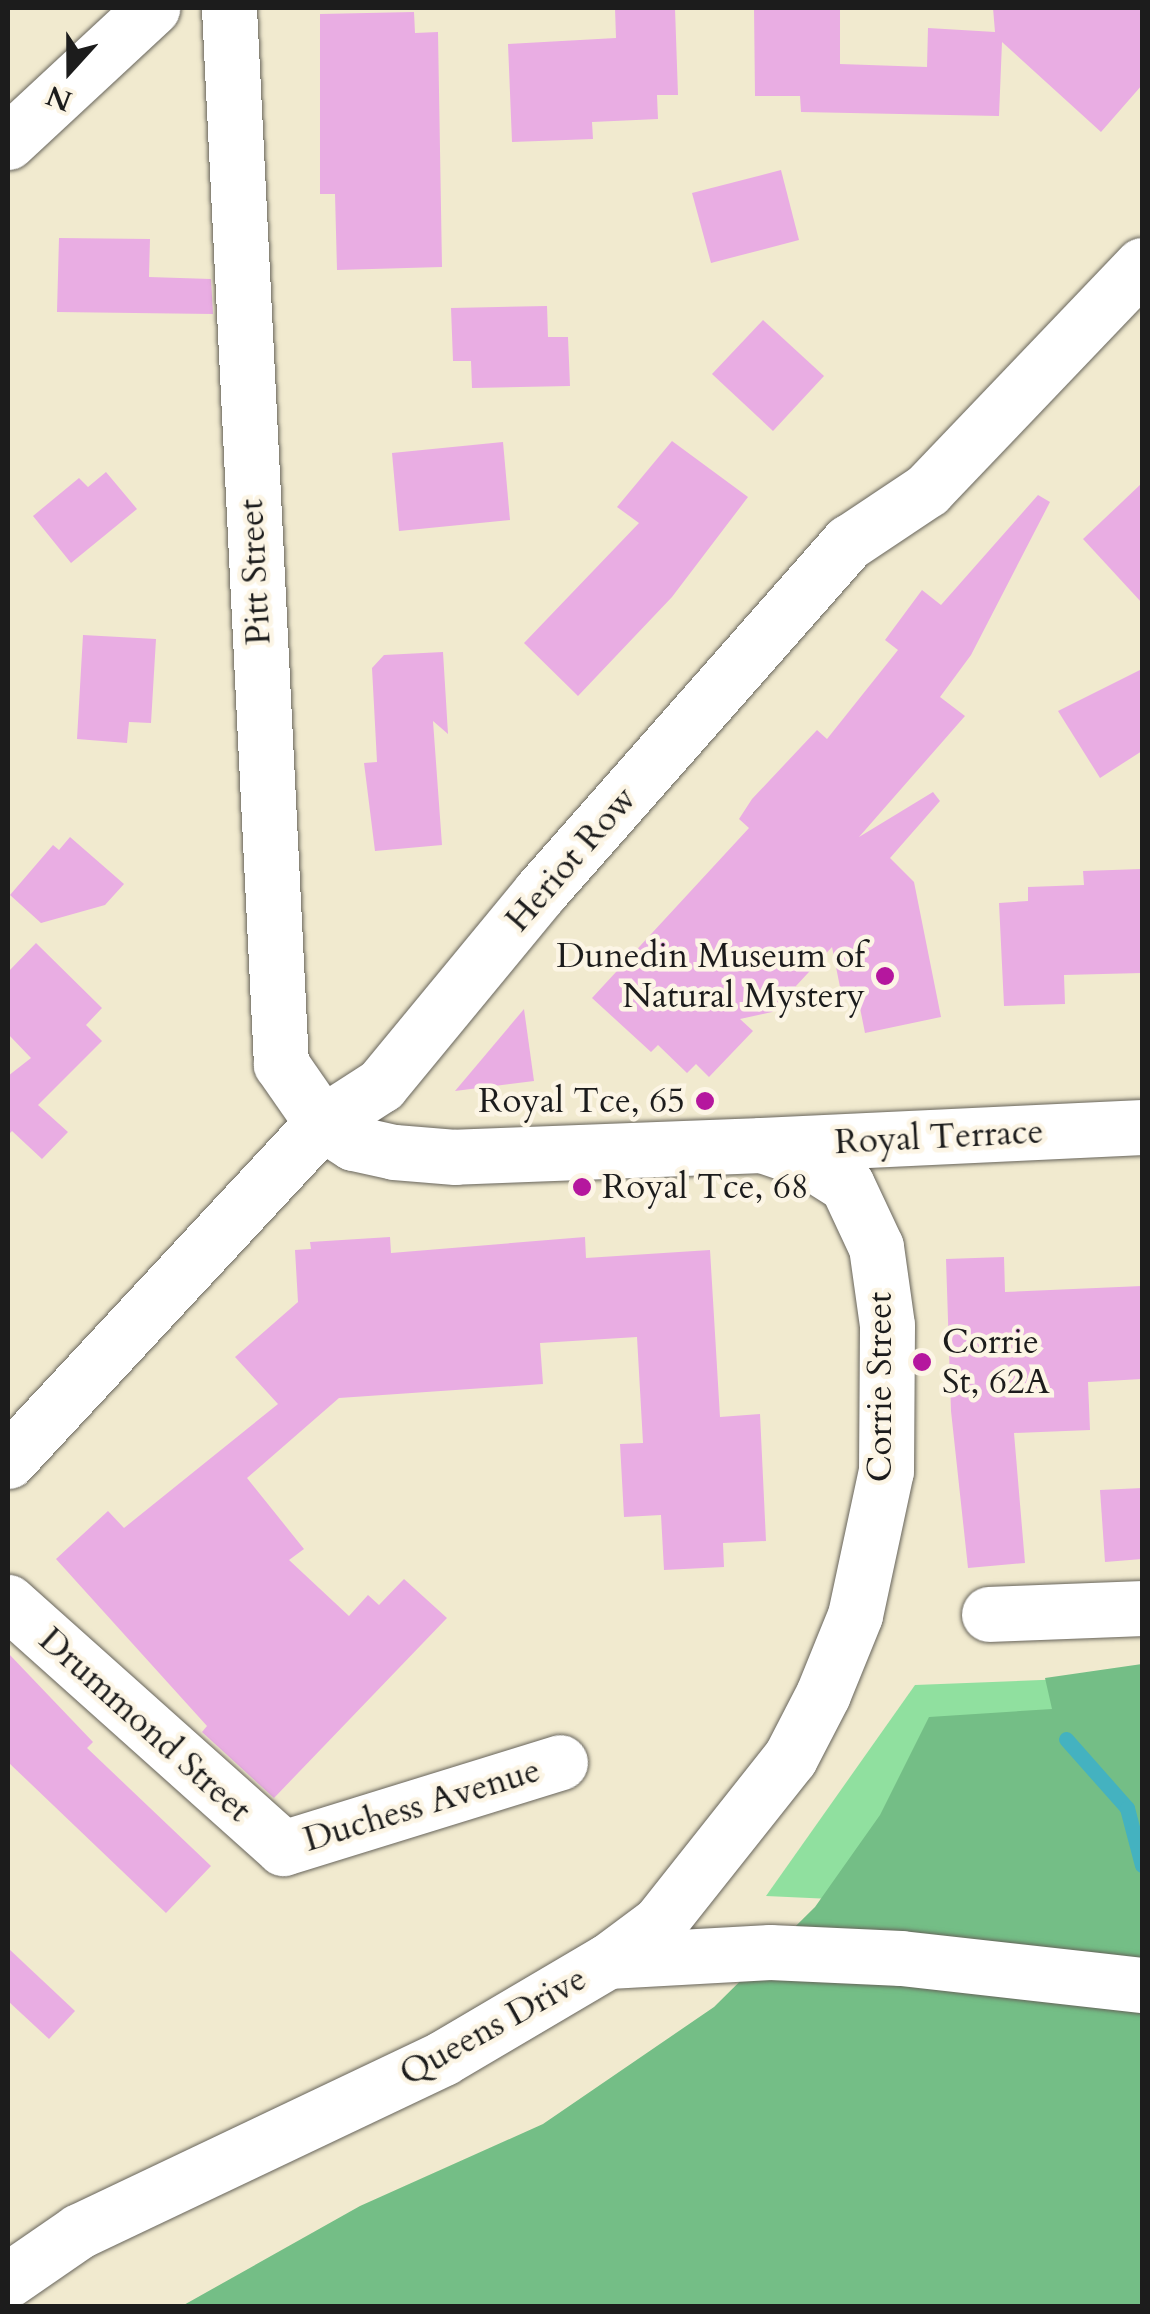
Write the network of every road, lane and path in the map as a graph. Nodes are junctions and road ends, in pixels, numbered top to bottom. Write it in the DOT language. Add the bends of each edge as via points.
graph roads {
  1 [pos="152,8"];
  2 [pos="229,8"];
  3 [pos="8,142"];
  4 [pos="1142,265"];
  5 [pos="322,1123"];
  6 [pos="1142,1127"];
  7 [pos="762,1145"];
  8 [pos="8,1461"];
  9 [pos="8,1602"];
  10 [pos="1142,1608"];
  11 [pos="988,1614"];
  12 [pos="560,1762"];
  13 [pos="283,1848"];
  14 [pos="608,1961"];
  15 [pos="1142,1986"];
  16 [pos="8,2280"];
  1 -- 3 [label="street"];
  2 -- 5 [label="street, Pitt Street" via="276,1018 280,1064"];
  4 -- 5 [label="street, Heriot Row" via="927,490 849,542 540,892 381,1085"];
  5 -- 7 [label="street, Royal Terrace" via="353,1143 455,1157"];
  5 -- 8 [label="street, Heriot Row"];
  6 -- 7 [label="street, Royal Terrace"];
  7 -- 14 [label="street, Corrie Street" via="809,1161 847,1185 876,1247 887,1325 886,1471 855,1616 790,1758 659,1922"];
  9 -- 13 [label="street, Drummond Street"];
  10 -- 11 [label="street"];
  12 -- 13 [label="street, Duchess Avenue"];
  14 -- 15 [label="street, Queens Drive" via="770,1952 864,1956"];
  14 -- 16 [label="street, Queens Drive" via="443,2058 79,2230"];
}
